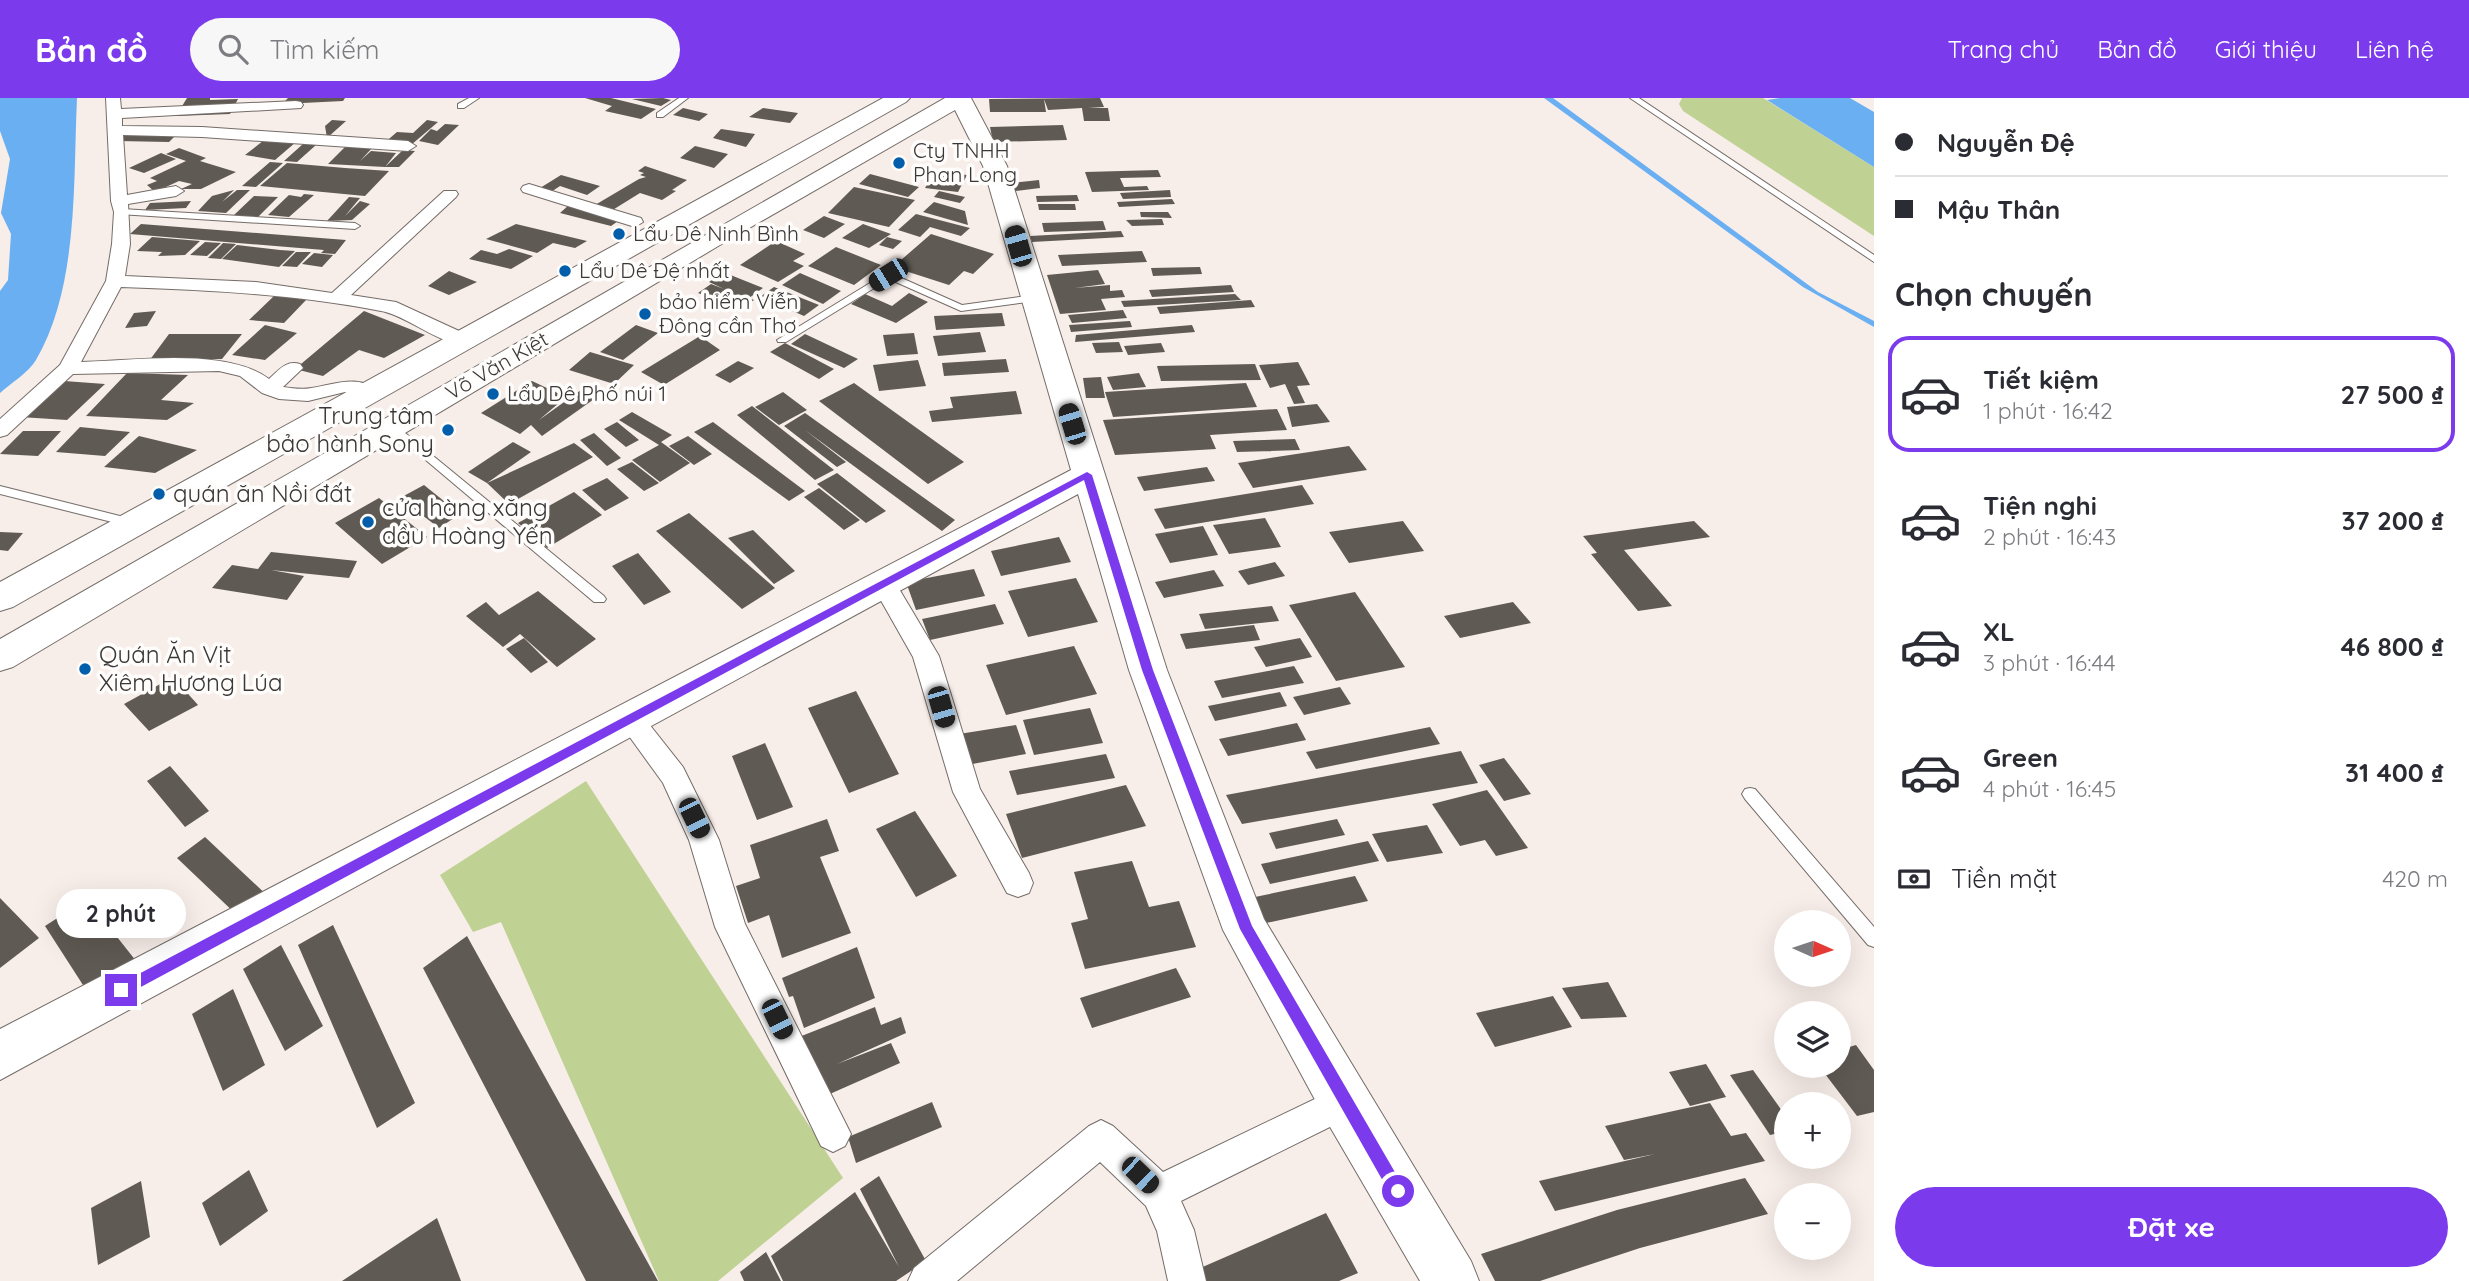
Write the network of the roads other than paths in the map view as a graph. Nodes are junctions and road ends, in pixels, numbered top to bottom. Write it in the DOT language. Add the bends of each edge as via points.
graph roads {
  1 [pos="475,98"];
  2 [pos="684,98"];
  3 [pos="898,98"];
  4 [pos="960,98"];
  5 [pos="1634,98"];
  6 [pos="296,105"];
  7 [pos="461,106"];
  8 [pos="114,114"];
  9 [pos="660,115"];
  10 [pos="883,142"];
  11 [pos="408,146"];
  12 [pos="995,166"];
  13 [pos="529,189"];
  14 [pos="176,191"];
  15 [pos="450,194"];
  16 [pos="120,206"];
  17 [pos="635,222"];
  18 [pos="355,226"];
  19 [pos="1874,259"];
  20 [pos="115,281"];
  21 [pos="336,299"];
  22 [pos="1034,299"];
  23 [pos="463,340"];
  24 [pos="782,340"];
  25 [pos="68,368"];
  26 [pos="293,368"];
  27 [pos="269,389"];
  28 [pos="368,394"];
  29 [pos="393,427"];
  30 [pos="0,430"];
  31 [pos="1087,475"];
  32 [pos="0,490"];
  33 [pos="134,524"];
  34 [pos="883,583"];
  35 [pos="0,598"];
  36 [pos="599,599"];
  37 [pos="0,657"];
  38 [pos="629,718"];
  39 [pos="1750,794"];
  40 [pos="1018,883"];
  41 [pos="1874,939"];
  42 [pos="0,1055"];
  43 [pos="1344,1102"];
  44 [pos="833,1135"];
  45 [pos="1159,1194"];
  46 [pos="926,1281"];
  47 [pos="1187,1281"];
  48 [pos="1451,1281"];
  1 -- 7 [label="lane"];
  2 -- 9 [label="lane"];
  3 -- 23 [label="street, Võ Văn Kiệt"];
  4 -- 10 [label="street, Võ Văn Kiệt"];
  4 -- 12 [label="street"];
  5 -- 19 [label="lane"];
  6 -- 8 [label="street"];
  8 -- 11 [label="street" via="202,132"];
  8 -- 16 [label="street"];
  10 -- 12 [label="street" via="949,134 976,146"];
  10 -- 29 [label="street, Võ Văn Kiệt"];
  12 -- 22 [label="street"];
  13 -- 17 [label="street"];
  14 -- 16 [label="street"];
  15 -- 21 [label="street"];
  16 -- 18 [label="lane"];
  16 -- 20 [label="street" via="121,244"];
  20 -- 21 [label="street" via="256,287"];
  20 -- 25 [label="street"];
  21 -- 23 [label="street" via="389,306"];
  22 -- 24 [label="lane" via="961,308 888,275"];
  22 -- 31 [label="street"];
  23 -- 28 [label="street, Võ Văn Kiệt"];
  25 -- 27 [label="street" via="219,365 247,372"];
  25 -- 30 [label="street"];
  26 -- 27 [label="street"];
  27 -- 28 [label="street" via="308,396 346,386"];
  28 -- 33 [label="street, Võ Văn Kiệt"];
  29 -- 36 [label="lane"];
  29 -- 37 [label="street, Võ Văn Kiệt"];
  31 -- 34 [label="street"];
  31 -- 43 [label="street" via="1148,670 1246,929"];
  32 -- 33 [label="lane"];
  33 -- 35 [label="street, Võ Văn Kiệt"];
  34 -- 38 [label="street"];
  34 -- 40 [label="street" via="926,656 967,792"];
  38 -- 42 [label="street"];
  38 -- 44 [label="street" via="678,786 704,840 731,927"];
  39 -- 41 [label="lane"];
  43 -- 45 [label="street"];
  43 -- 48 [label="street"];
  45 -- 46 [label="street" via="1101,1138"];
  45 -- 47 [label="street" via="1175,1230"];
}
